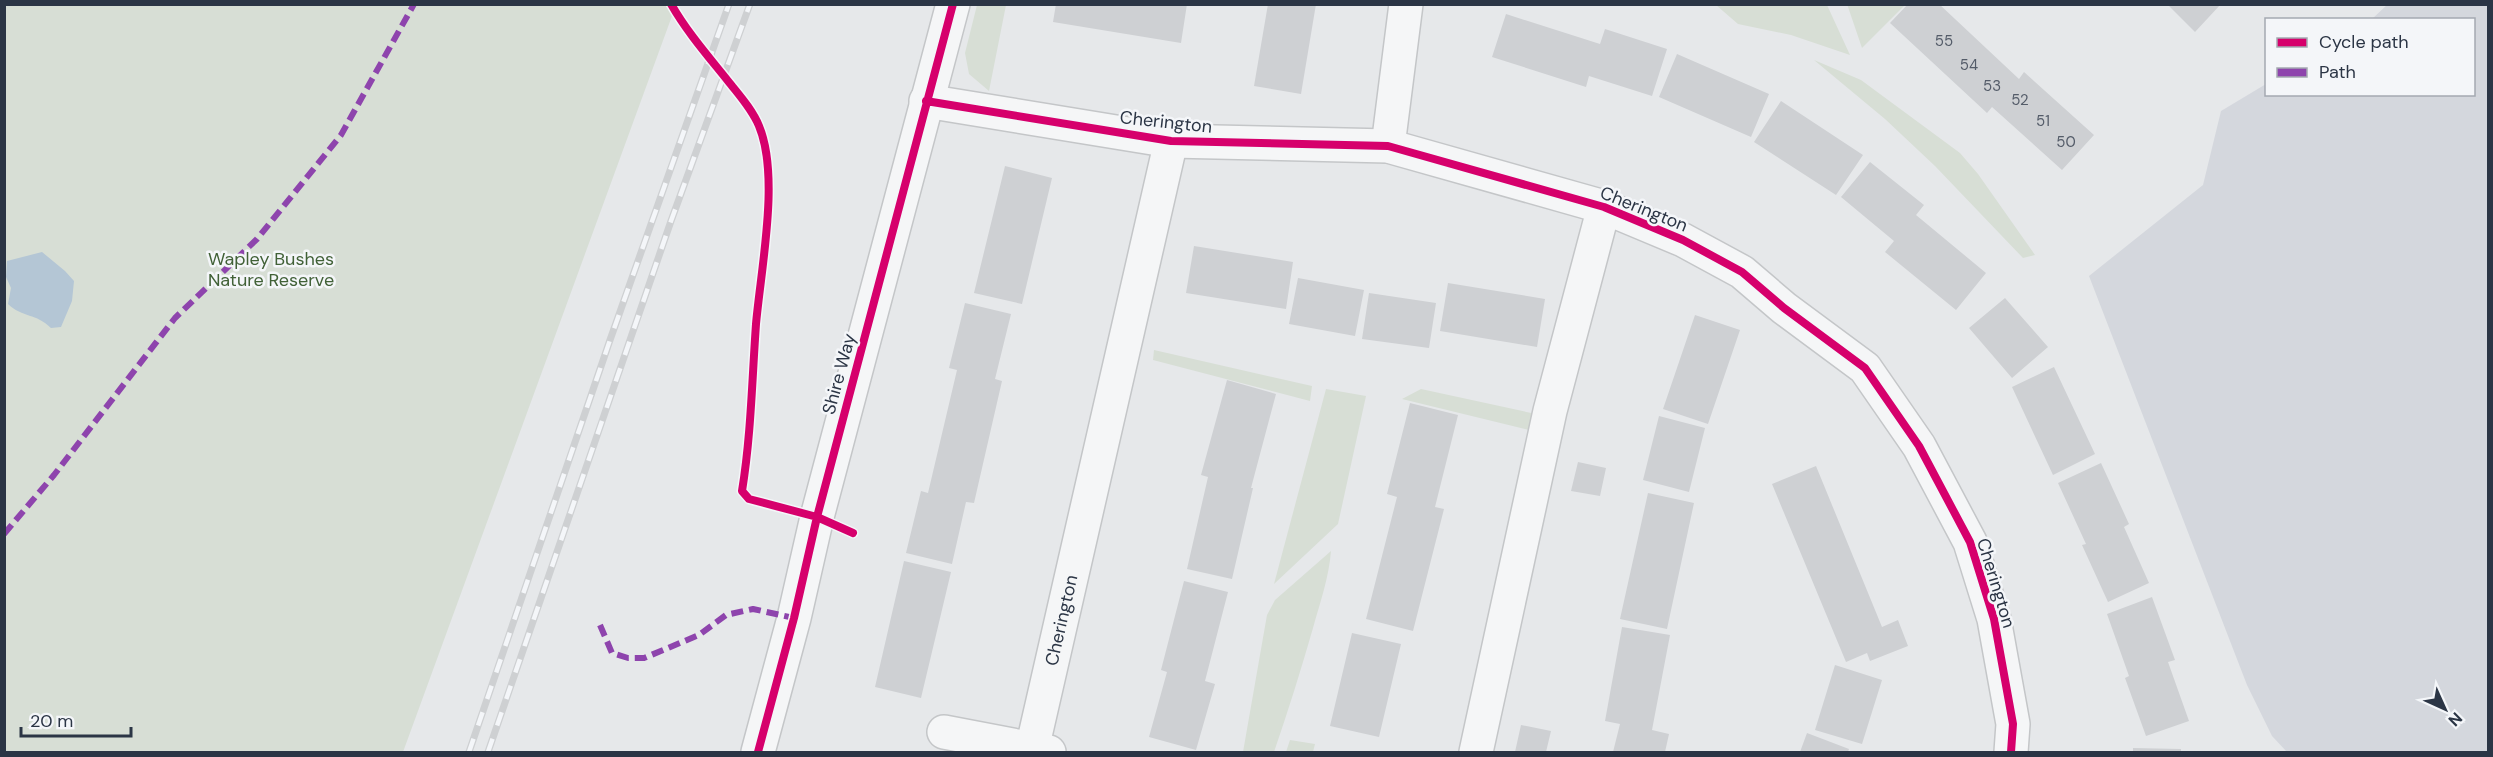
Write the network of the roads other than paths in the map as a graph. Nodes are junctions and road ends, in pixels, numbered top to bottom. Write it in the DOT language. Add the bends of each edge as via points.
graph roads {
  1 [pos="953,4"];
  2 [pos="1406,4"];
  3 [pos="926,101"];
  4 [pos="1171,141"];
  5 [pos="1388,146"];
  6 [pos="1604,207"];
  7 [pos="944,732"];
  8 [pos="1040,751"];
  9 [pos="758,753"];
  10 [pos="1476,753"];
  11 [pos="2011,753"];
  1 -- 3 [label="street, Shire Way"];
  2 -- 5 [label="street"];
  3 -- 4 [label="street, Cherington"];
  3 -- 9 [label="street, Shire Way"];
  4 -- 5 [label="street, Cherington"];
  4 -- 8 [label="street, Cherington"];
  5 -- 6 [label="street, Cherington"];
  6 -- 10 [label="street, Cherington" via="1550,411"];
  6 -- 11 [label="street, Cherington" via="1683,240 1742,272 1865,368 1919,446 1970,542 1994,619 2013,724"];
  7 -- 8 [label="street, Cherington"];
}
